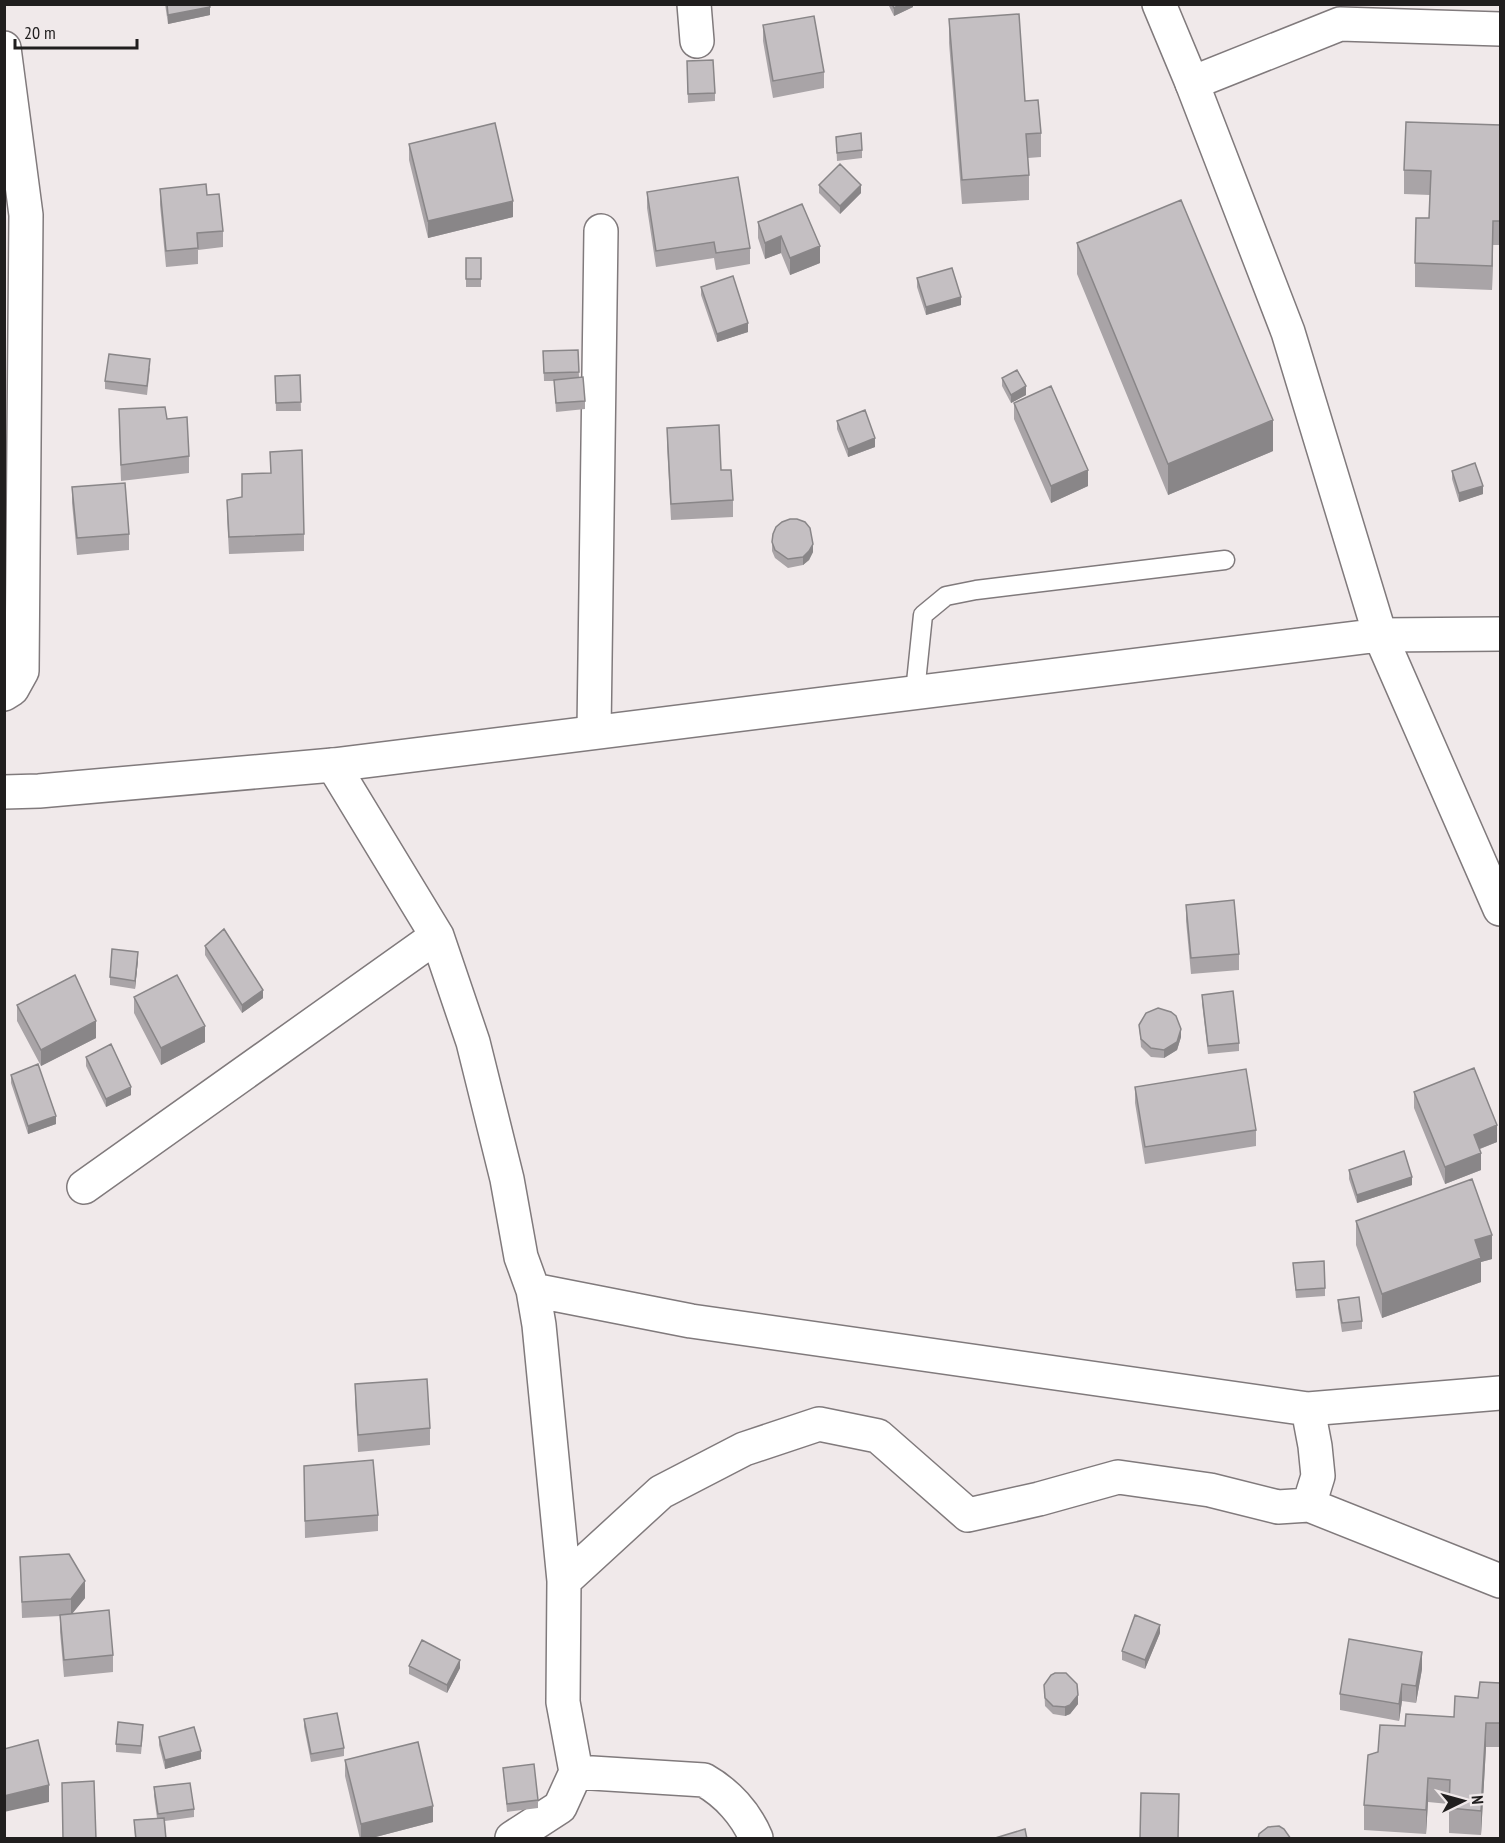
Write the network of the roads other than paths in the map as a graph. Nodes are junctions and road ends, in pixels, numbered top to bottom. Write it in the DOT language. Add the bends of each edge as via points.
graph roads {
  1 [pos="694,4"];
  2 [pos="1159,4"];
  3 [pos="1352,14"];
  4 [pos="1500,28"];
  5 [pos="697,41"];
  6 [pos="4,48"];
  7 [pos="1192,83"];
  8 [pos="601,231"];
  9 [pos="1225,560"];
  10 [pos="1500,634"];
  11 [pos="1380,635"];
  12 [pos="915,692"];
  13 [pos="4,694"];
  14 [pos="594,731"];
  15 [pos="333,765"];
  16 [pos="4,792"];
  17 [pos="1500,909"];
  18 [pos="437,936"];
  19 [pos="84,1186"];
  20 [pos="533,1290"];
  21 [pos="1500,1393"];
  22 [pos="1308,1409"];
  23 [pos="1309,1505"];
  24 [pos="564,1581"];
  25 [pos="1500,1581"];
  26 [pos="576,1772"];
  27 [pos="512,1839"];
  28 [pos="756,1839"];
  1 -- 5 [label="street"];
  2 -- 7 [label="street"];
  3 -- 4 [label="street"];
  3 -- 7 [label="street"];
  6 -- 13 [label="street" via="26,215 22,671 12,689"];
  7 -- 11 [label="street" via="1288,332"];
  8 -- 14 [label="street"];
  9 -- 12 [label="lane" via="946,596 923,615"];
  10 -- 11 [label="street"];
  11 -- 12 [label="street"];
  11 -- 17 [label="street"];
  12 -- 14 [label="street"];
  14 -- 15 [label="street"];
  15 -- 16 [label="street"];
  15 -- 18 [label="street"];
  18 -- 19 [label="street"];
  18 -- 20 [label="street" via="473,1042 507,1179 521,1257"];
  20 -- 22 [label="street" via="692,1321"];
  20 -- 24 [label="street"];
  21 -- 22 [label="street"];
  22 -- 23 [label="street" via="1318,1476"];
  23 -- 24 [label="street" via="1278,1507 1210,1490 1118,1477 968,1515 879,1436 819,1424 744,1449 661,1492"];
  23 -- 25 [label="street"];
  24 -- 26 [label="street" via="563,1702"];
  26 -- 27 [label="street" via="560,1808"];
  26 -- 28 [label="street" via="704,1779 730,1799"];
}
